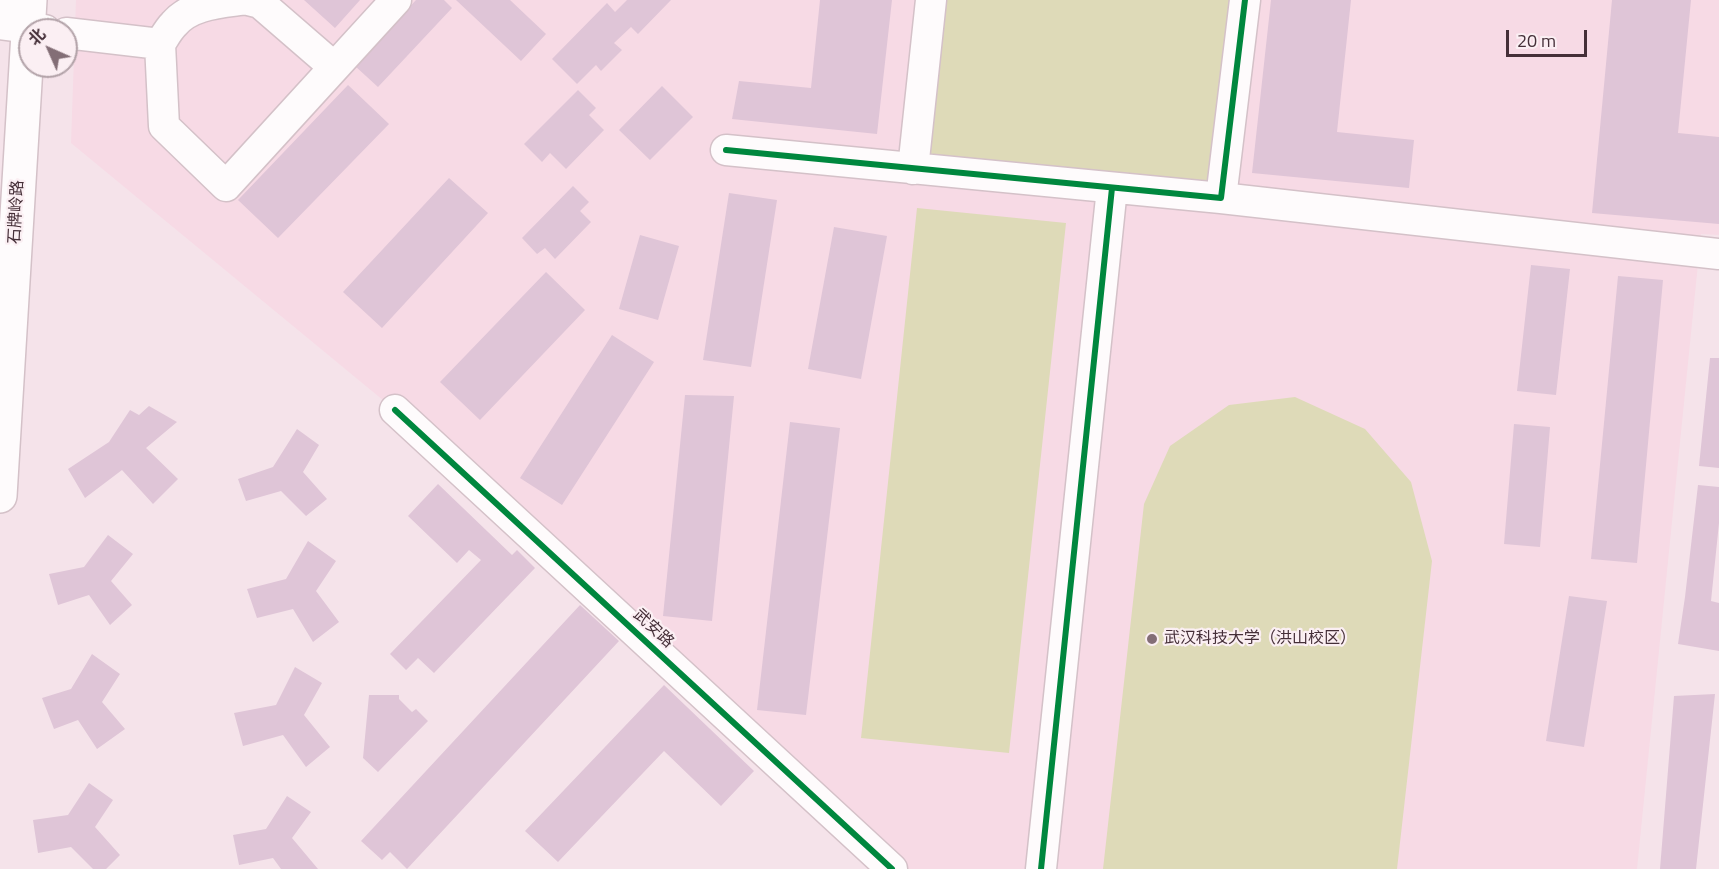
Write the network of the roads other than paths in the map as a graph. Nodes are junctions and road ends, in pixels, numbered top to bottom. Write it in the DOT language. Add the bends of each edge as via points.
graph roads {
  1 [pos="1,0"];
  2 [pos="241,0"];
  3 [pos="248,0"];
  4 [pos="396,0"];
  5 [pos="931,0"];
  6 [pos="1245,0"];
  7 [pos="0,9"];
  8 [pos="78,34"];
  9 [pos="160,44"];
  10 [pos="334,67"];
  11 [pos="23,78"];
  12 [pos="726,150"];
  13 [pos="913,169"];
  14 [pos="1113,189"];
  15 [pos="1221,198"];
  16 [pos="1719,254"];
  17 [pos="395,410"];
  18 [pos="0,496"];
  19 [pos="892,869"];
  20 [pos="1041,869"];
  1 -- 7 [label="main road"];
  2 -- 9 [label="street" via="190,10 174,22"];
  3 -- 10 [label="street" via="260,3"];
  4 -- 10 [label="street"];
  5 -- 13 [label="street"];
  6 -- 15 [label="street"];
  8 -- 9 [label="street"];
  9 -- 10 [label="street" via="164,126 226,186"];
  11 -- 18 [label="main road, 石牌岭路"];
  12 -- 13 [label="street"];
  13 -- 14 [label="street"];
  14 -- 15 [label="street"];
  14 -- 20 [label="street"];
  15 -- 16 [label="street"];
  17 -- 19 [label="street, 武安路"];
}
